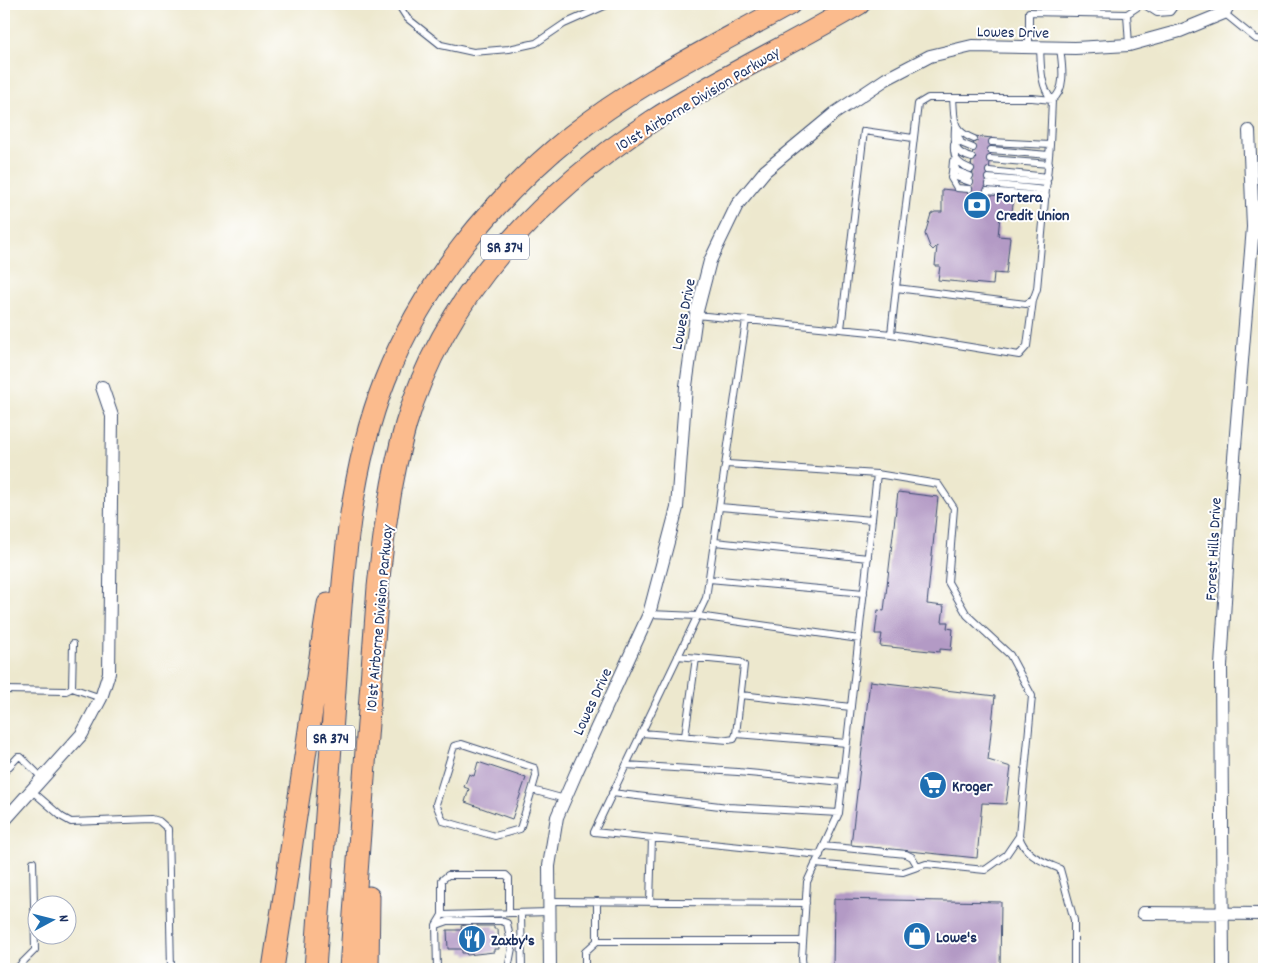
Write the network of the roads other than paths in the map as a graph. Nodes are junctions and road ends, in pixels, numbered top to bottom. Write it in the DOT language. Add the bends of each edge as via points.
graph roads {
  1 [pos="398,4"];
  2 [pos="609,4"];
  3 [pos="790,4"];
  4 [pos="859,4"];
  5 [pos="1035,4"];
  6 [pos="1142,4"];
  7 [pos="1176,4"];
  8 [pos="1226,8"];
  9 [pos="1029,12"];
  10 [pos="1127,14"];
  11 [pos="1264,40"];
  12 [pos="1129,45"];
  13 [pos="1034,47"];
  14 [pos="1060,48"];
  15 [pos="953,98"];
  16 [pos="1052,100"];
  17 [pos="955,126"];
  18 [pos="1249,131"];
  19 [pos="913,138"];
  20 [pos="954,139"];
  21 [pos="974,139"];
  22 [pos="992,142"];
  23 [pos="1050,145"];
  24 [pos="973,148"];
  25 [pos="991,150"];
  26 [pos="1050,155"];
  27 [pos="953,158"];
  28 [pos="972,158"];
  29 [pos="990,159"];
  30 [pos="1049,164"];
  31 [pos="989,171"];
  32 [pos="1047,187"];
  33 [pos="1258,227"];
  34 [pos="896,288"];
  35 [pos="1033,300"];
  36 [pos="696,316"];
  37 [pos="746,320"];
  38 [pos="841,329"];
  39 [pos="891,334"];
  40 [pos="102,387"];
  41 [pos="726,464"];
  42 [pos="878,474"];
  43 [pos="352,507"];
  44 [pos="720,507"];
  45 [pos="872,520"];
  46 [pos="715,542"];
  47 [pos="868,558"];
  48 [pos="709,579"];
  49 [pos="864,593"];
  50 [pos="649,614"];
  51 [pos="698,616"];
  52 [pos="859,639"];
  53 [pos="73,644"];
  54 [pos="374,650"];
  55 [pos="678,656"];
  56 [pos="696,658"];
  57 [pos="72,688"];
  58 [pos="4,690"];
  59 [pos="740,695"];
  60 [pos="100,698"];
  61 [pos="851,707"];
  62 [pos="642,733"];
  63 [pos="736,734"];
  64 [pos="685,736"];
  65 [pos="847,744"];
  66 [pos="626,765"];
  67 [pos="4,772"];
  68 [pos="42,778"];
  69 [pos="843,782"];
  70 [pos="31,790"];
  71 [pos="532,790"];
  72 [pos="612,793"];
  73 [pos="565,798"];
  74 [pos="839,813"];
  75 [pos="4,821"];
  76 [pos="1018,836"];
  77 [pos="652,838"];
  78 [pos="824,846"];
  79 [pos="820,855"];
  80 [pos="33,862"];
  81 [pos="815,864"];
  82 [pos="918,867"];
  83 [pos="597,901"];
  84 [pos="650,902"];
  85 [pos="806,903"];
  86 [pos="550,907"];
  87 [pos="509,913"];
  88 [pos="520,913"];
  89 [pos="1143,913"];
  90 [pos="1222,914"];
  91 [pos="1264,914"];
  92 [pos="442,915"];
  93 [pos="436,925"];
  94 [pos="597,941"];
  95 [pos="803,941"];
  96 [pos="16,969"];
  97 [pos="171,969"];
  98 [pos="273,969"];
  99 [pos="315,969"];
  100 [pos="350,969"];
  101 [pos="368,969"];
  102 [pos="437,969"];
  103 [pos="508,969"];
  104 [pos="522,969"];
  105 [pos="550,969"];
  106 [pos="585,969"];
  107 [pos="803,969"];
  108 [pos="1074,969"];
  109 [pos="1223,969"];
  1 -- 2 [label="lane" via="407,18 441,45 474,52 536,43 564,24"];
  3 -- 43 [label="highway, 101st Airborne Division Parkway / SR 374" via="641,88 571,136 508,193 473,233 444,272 385,380"];
  4 -- 54 [label="highway, 101st Airborne Division Parkway / SR 374" via="655,119 609,150 561,188 513,236 472,289 432,359 406,424 384,530"];
  5 -- 9 [label="lane"];
  6 -- 7 [label="lane" via="1157,14 1170,12"];
  6 -- 10 [label="lane"];
  8 -- 11 [label="lane" via="1256,39"];
  8 -- 12 [label="street, Lowes Drive" via="1180,31"];
  9 -- 10 [label="lane"];
  9 -- 13 [label="lane"];
  10 -- 12 [label="lane"];
  12 -- 14 [label="street, Lowes Drive"];
  13 -- 14 [label="street, Lowes Drive"];
  13 -- 16 [label="lane" via="1045,92"];
  13 -- 36 [label="street, Lowes Drive" via="972,46 930,56 886,79 835,112 765,171 738,204 710,261"];
  14 -- 16 [label="lane" via="1061,89"];
  15 -- 16 [label="lane"];
  15 -- 17 [label="lane"];
  15 -- 19 [label="lane" via="928,98 918,104"];
  16 -- 23 [label="lane"];
  17 -- 20 [label="lane"];
  17 -- 21 [label="lane" via="960,134"];
  17 -- 24 [label="lane" via="961,143"];
  18 -- 33 [label="street, Forest Hills Drive"];
  19 -- 34 [label="lane"];
  19 -- 38 [label="lane" via="864,130"];
  20 -- 27 [label="lane"];
  20 -- 28 [label="lane" via="961,155"];
  22 -- 23 [label="lane"];
  23 -- 26 [label="lane"];
  25 -- 26 [label="lane"];
  26 -- 30 [label="lane"];
  27 -- 27 [label="lane" via="961,165 970,179 956,177 952,172"];
  29 -- 30 [label="lane"];
  30 -- 32 [label="lane"];
  31 -- 32 [label="lane"];
  32 -- 32 [label="lane" via="988,184"];
  32 -- 35 [label="lane" via="1037,289"];
  33 -- 90 [label="street, Forest Hills Drive" via="1232,470 1221,666"];
  34 -- 35 [label="lane" via="1026,304"];
  34 -- 39 [label="lane"];
  35 -- 39 [label="lane" via="1027,346 1019,355"];
  36 -- 37 [label="lane"];
  36 -- 50 [label="street, Lowes Drive" via="686,386 677,508"];
  37 -- 38 [label="lane"];
  37 -- 41 [label="lane"];
  38 -- 39 [label="lane"];
  40 -- 60 [label="street" via="112,416 109,674"];
  41 -- 42 [label="lane"];
  41 -- 44 [label="lane"];
  42 -- 45 [label="lane"];
  42 -- 76 [label="lane" via="938,484 954,508 948,582 967,614 1010,655 1032,696"];
  43 -- 98 [label="highway" via="328,602"];
  43 -- 99 [label="highway, 101st Airborne Division Parkway / SR 374" via="337,651"];
  44 -- 45 [label="lane"];
  44 -- 46 [label="lane"];
  45 -- 47 [label="lane"];
  46 -- 47 [label="lane"];
  46 -- 48 [label="lane"];
  47 -- 49 [label="lane"];
  48 -- 49 [label="lane"];
  48 -- 51 [label="lane" via="706,598"];
  49 -- 52 [label="lane"];
  50 -- 51 [label="lane"];
  50 -- 73 [label="street, Lowes Drive"];
  51 -- 52 [label="lane"];
  51 -- 55 [label="lane"];
  52 -- 61 [label="lane"];
  53 -- 57 [label="lane"];
  54 -- 100 [label="highway, 101st Airborne Division Parkway / SR 374"];
  54 -- 101 [label="highway"];
  55 -- 56 [label="lane"];
  55 -- 62 [label="lane"];
  56 -- 59 [label="lane" via="744,665"];
  56 -- 64 [label="lane"];
  57 -- 58 [label="lane" via="66,691"];
  57 -- 60 [label="lane"];
  59 -- 61 [label="lane"];
  59 -- 63 [label="lane"];
  60 -- 68 [label="street" via="82,734"];
  61 -- 65 [label="lane"];
  62 -- 64 [label="lane"];
  62 -- 66 [label="lane"];
  63 -- 64 [label="lane" via="734,739 728,740"];
  63 -- 65 [label="lane"];
  65 -- 69 [label="lane"];
  66 -- 69 [label="lane"];
  66 -- 72 [label="lane"];
  67 -- 68 [label="lane" via="21,757"];
  68 -- 70 [label="street"];
  69 -- 74 [label="lane"];
  70 -- 75 [label="street"];
  70 -- 97 [label="lane" via="62,818 72,822 152,819 166,826"];
  71 -- 71 [label="lane" via="535,768 462,744 454,746 436,804 443,821 495,836 520,829"];
  71 -- 73 [label="lane"];
  72 -- 74 [label="lane" via="728,807"];
  72 -- 77 [label="lane" via="594,832"];
  73 -- 86 [label="street, Lowes Drive" via="557,817 550,866"];
  74 -- 78 [label="lane"];
  76 -- 82 [label="lane" via="1006,855 985,870 926,864"];
  76 -- 108 [label="lane" via="1032,856 1060,869 1074,920"];
  77 -- 79 [label="lane"];
  77 -- 84 [label="lane"];
  78 -- 79 [label="lane"];
  78 -- 82 [label="lane" via="906,854"];
  79 -- 81 [label="lane"];
  80 -- 96 [label="lane" via="35,950"];
  81 -- 82 [label="lane" via="903,872"];
  81 -- 85 [label="lane" via="807,882"];
  83 -- 84 [label="lane"];
  83 -- 86 [label="lane"];
  83 -- 94 [label="lane"];
  84 -- 85 [label="lane"];
  85 -- 95 [label="lane"];
  86 -- 88 [label="lane"];
  86 -- 105 [label="street, Lowes Drive"];
  87 -- 88 [label="lane"];
  87 -- 92 [label="lane"];
  87 -- 92 [label="lane" via="509,878 506,875 448,875 442,880"];
  88 -- 104 [label="lane"];
  89 -- 90 [label="street"];
  90 -- 91 [label="street"];
  90 -- 109 [label="street, Forest Hills Drive"];
  92 -- 93 [label="lane"];
  93 -- 102 [label="lane"];
  93 -- 103 [label="lane" via="448,921 507,923 512,948"];
  94 -- 95 [label="lane"];
  94 -- 106 [label="lane" via="585,952"];
  95 -- 107 [label="lane"];
}
